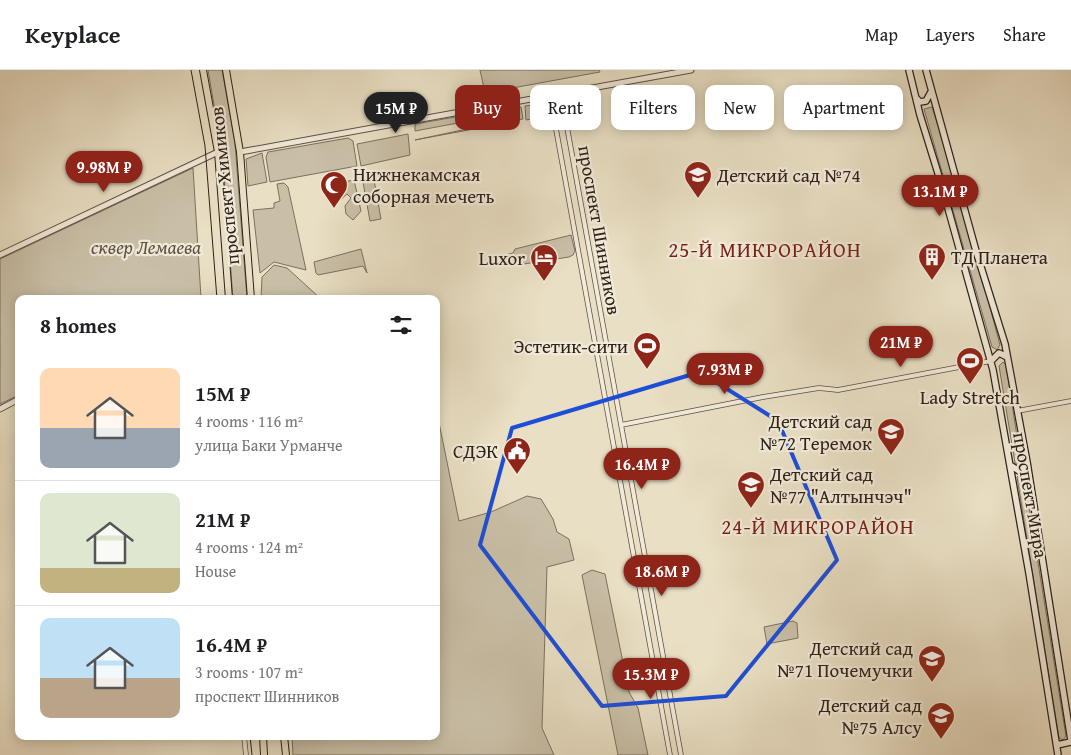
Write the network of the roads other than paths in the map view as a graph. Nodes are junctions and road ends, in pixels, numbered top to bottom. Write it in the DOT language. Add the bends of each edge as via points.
graph roads {
  1 [pos="203,70"];
  2 [pos="226,70"];
  3 [pos="691,70"];
  4 [pos="909,70"];
  5 [pos="926,70"];
  6 [pos="601,87"];
  7 [pos="931,92"];
  8 [pos="915,96"];
  9 [pos="530,100"];
  10 [pos="556,130"];
  11 [pos="568,130"];
  12 [pos="218,152"];
  13 [pos="240,152"];
  14 [pos="0,255"];
  15 [pos="229,295"];
  16 [pos="251,295"];
  17 [pos="1008,359"];
  18 [pos="991,361"];
  19 [pos="15,401"];
  20 [pos="1071,401"];
  21 [pos="0,409"];
  22 [pos="1017,411"];
  23 [pos="621,425"];
  24 [pos="1027,464"];
  25 [pos="1010,466"];
  26 [pos="244,740"];
  27 [pos="263,740"];
  28 [pos="284,740"];
  29 [pos="1071,741"];
  30 [pos="1056,745"];
  31 [pos="246,755"];
  32 [pos="264,755"];
  33 [pos="286,755"];
  34 [pos="670,755"];
  35 [pos="681,755"];
  36 [pos="1058,755"];
  1 -- 12 [label="main road, проспект Химиков"];
  2 -- 13 [label="main road, проспект Химиков"];
  3 -- 6 [label="street"];
  4 -- 8 [label="main road, проспект Мира"];
  5 -- 7 [label="main road, проспект Мира"];
  7 -- 8 [label="main road" via="925,102"];
  7 -- 17 [label="main road, проспект Мира"];
  8 -- 18 [label="main road, проспект Мира"];
  9 -- 13 [label="street"];
  10 -- 34 [label="street, проспект Шинников"];
  11 -- 23 [label="street, проспект Шинников"];
  12 -- 14 [label="street"];
  12 -- 15 [label="main road, проспект Химиков"];
  13 -- 16 [label="main road, проспект Химиков"];
  17 -- 18 [label="main road" via="1000,353"];
  17 -- 22 [label="main road, проспект Мира"];
  18 -- 23 [label="street" via="838,390 819,388 763,397"];
  18 -- 25 [label="main road, проспект Мира"];
  19 -- 21 [label="street"];
  20 -- 22 [label="street"];
  22 -- 24 [label="main road, проспект Мира"];
  23 -- 35 [label="street, проспект Шинников"];
  24 -- 25 [label="main road" via="1019,471"];
  24 -- 29 [label="main road, проспект Мира"];
  25 -- 30 [label="main road, проспект Мира"];
  26 -- 31 [label="street"];
  27 -- 32 [label="main road"];
  28 -- 33 [label="main road"];
  29 -- 30 [label="main road"];
  30 -- 36 [label="main road, проспект Мира"];
}
